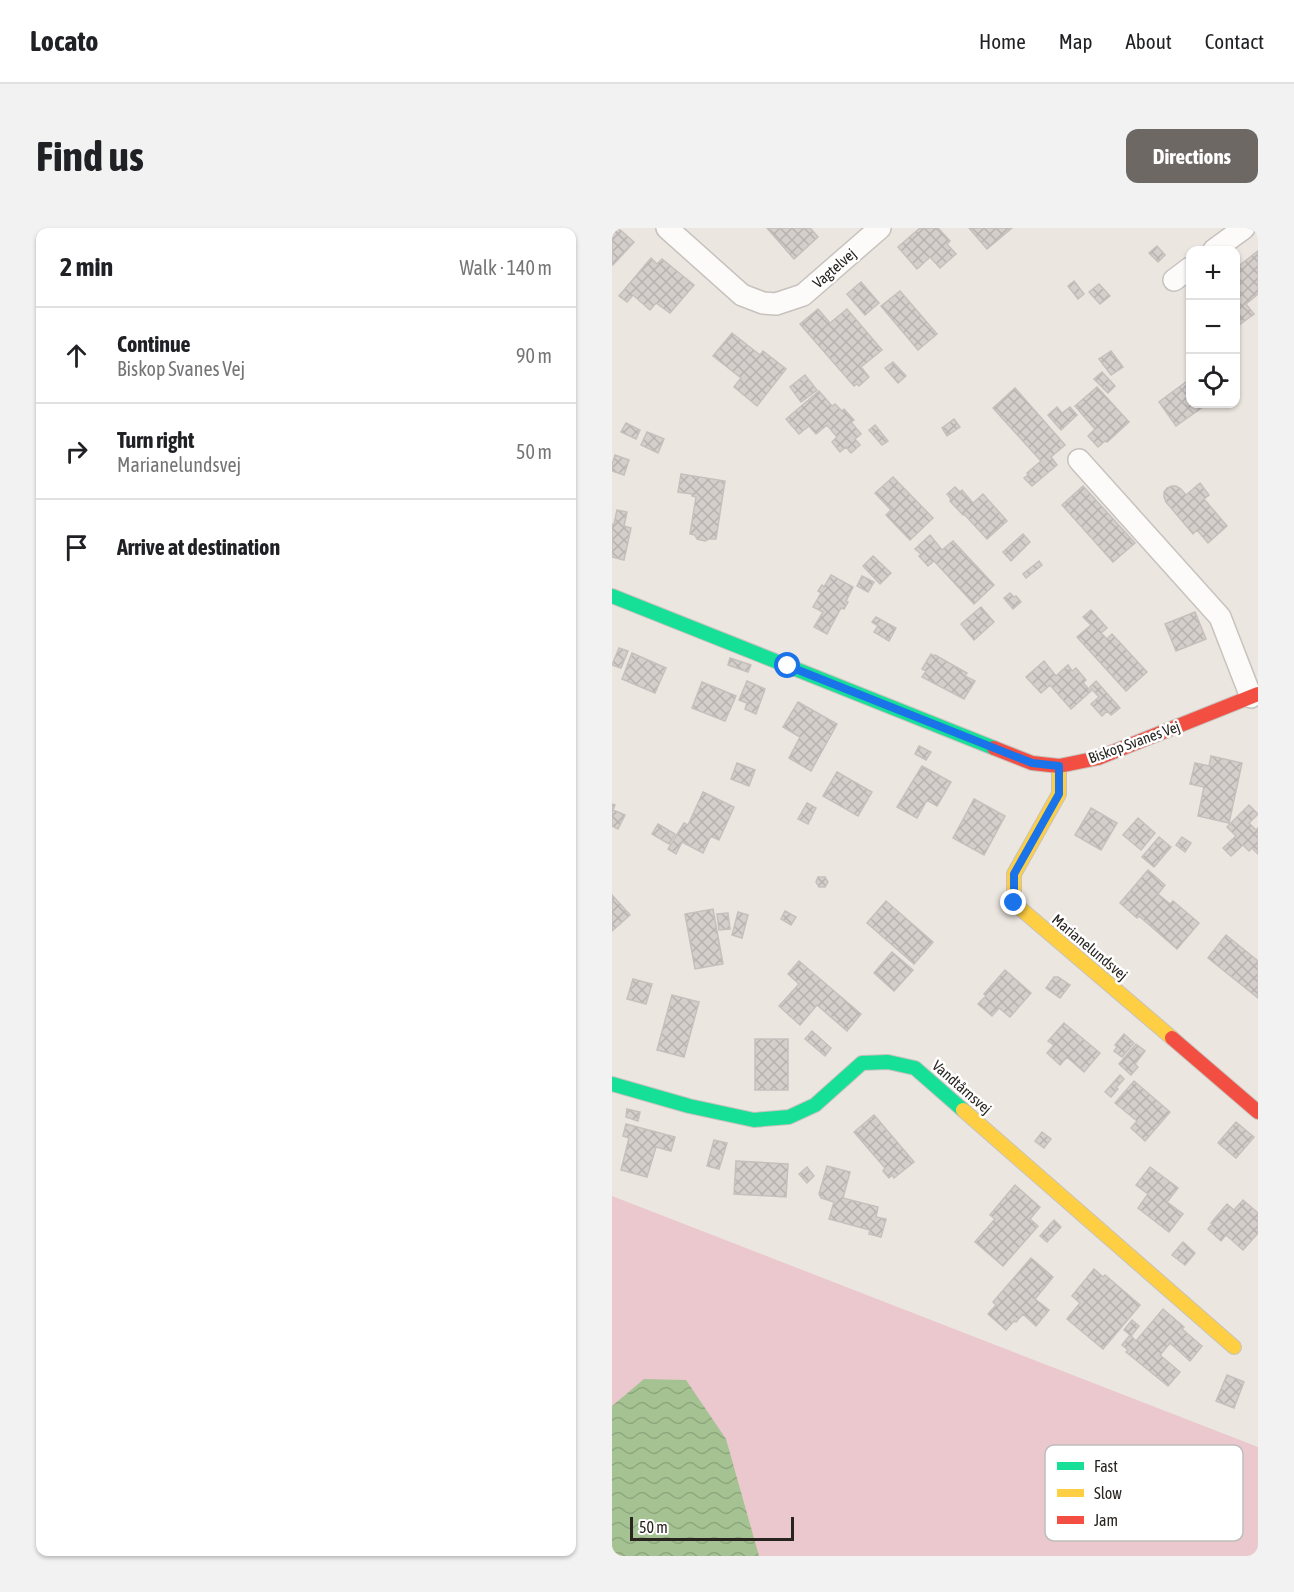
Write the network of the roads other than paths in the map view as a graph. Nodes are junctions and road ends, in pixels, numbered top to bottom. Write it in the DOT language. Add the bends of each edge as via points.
graph roads {
  1 [pos="667,228"];
  2 [pos="880,228"];
  3 [pos="1244,228"];
  4 [pos="1219,246"];
  5 [pos="1078,460"];
  6 [pos="612,596"];
  7 [pos="1254,696"];
  8 [pos="1059,766"];
  9 [pos="612,1084"];
  10 [pos="1258,1112"];
  11 [pos="1234,1347"];
  1 -- 2 [label="street, Vagtelvej" via="742,295 776,304 803,295"];
  3 -- 4 [label="street"];
  5 -- 7 [label="street, Biskop Svanes Vej" via="1220,617"];
  6 -- 8 [label="street, Biskop Svanes Vej" via="1032,763"];
  7 -- 8 [label="street, Biskop Svanes Vej" via="1098,758"];
  8 -- 10 [label="street, Marianelundsvej" via="1059,794 1014,874 1014,903"];
  9 -- 11 [label="street, Vandtårnsvej" via="754,1120 789,1117 815,1105 862,1062 915,1068"];
}
